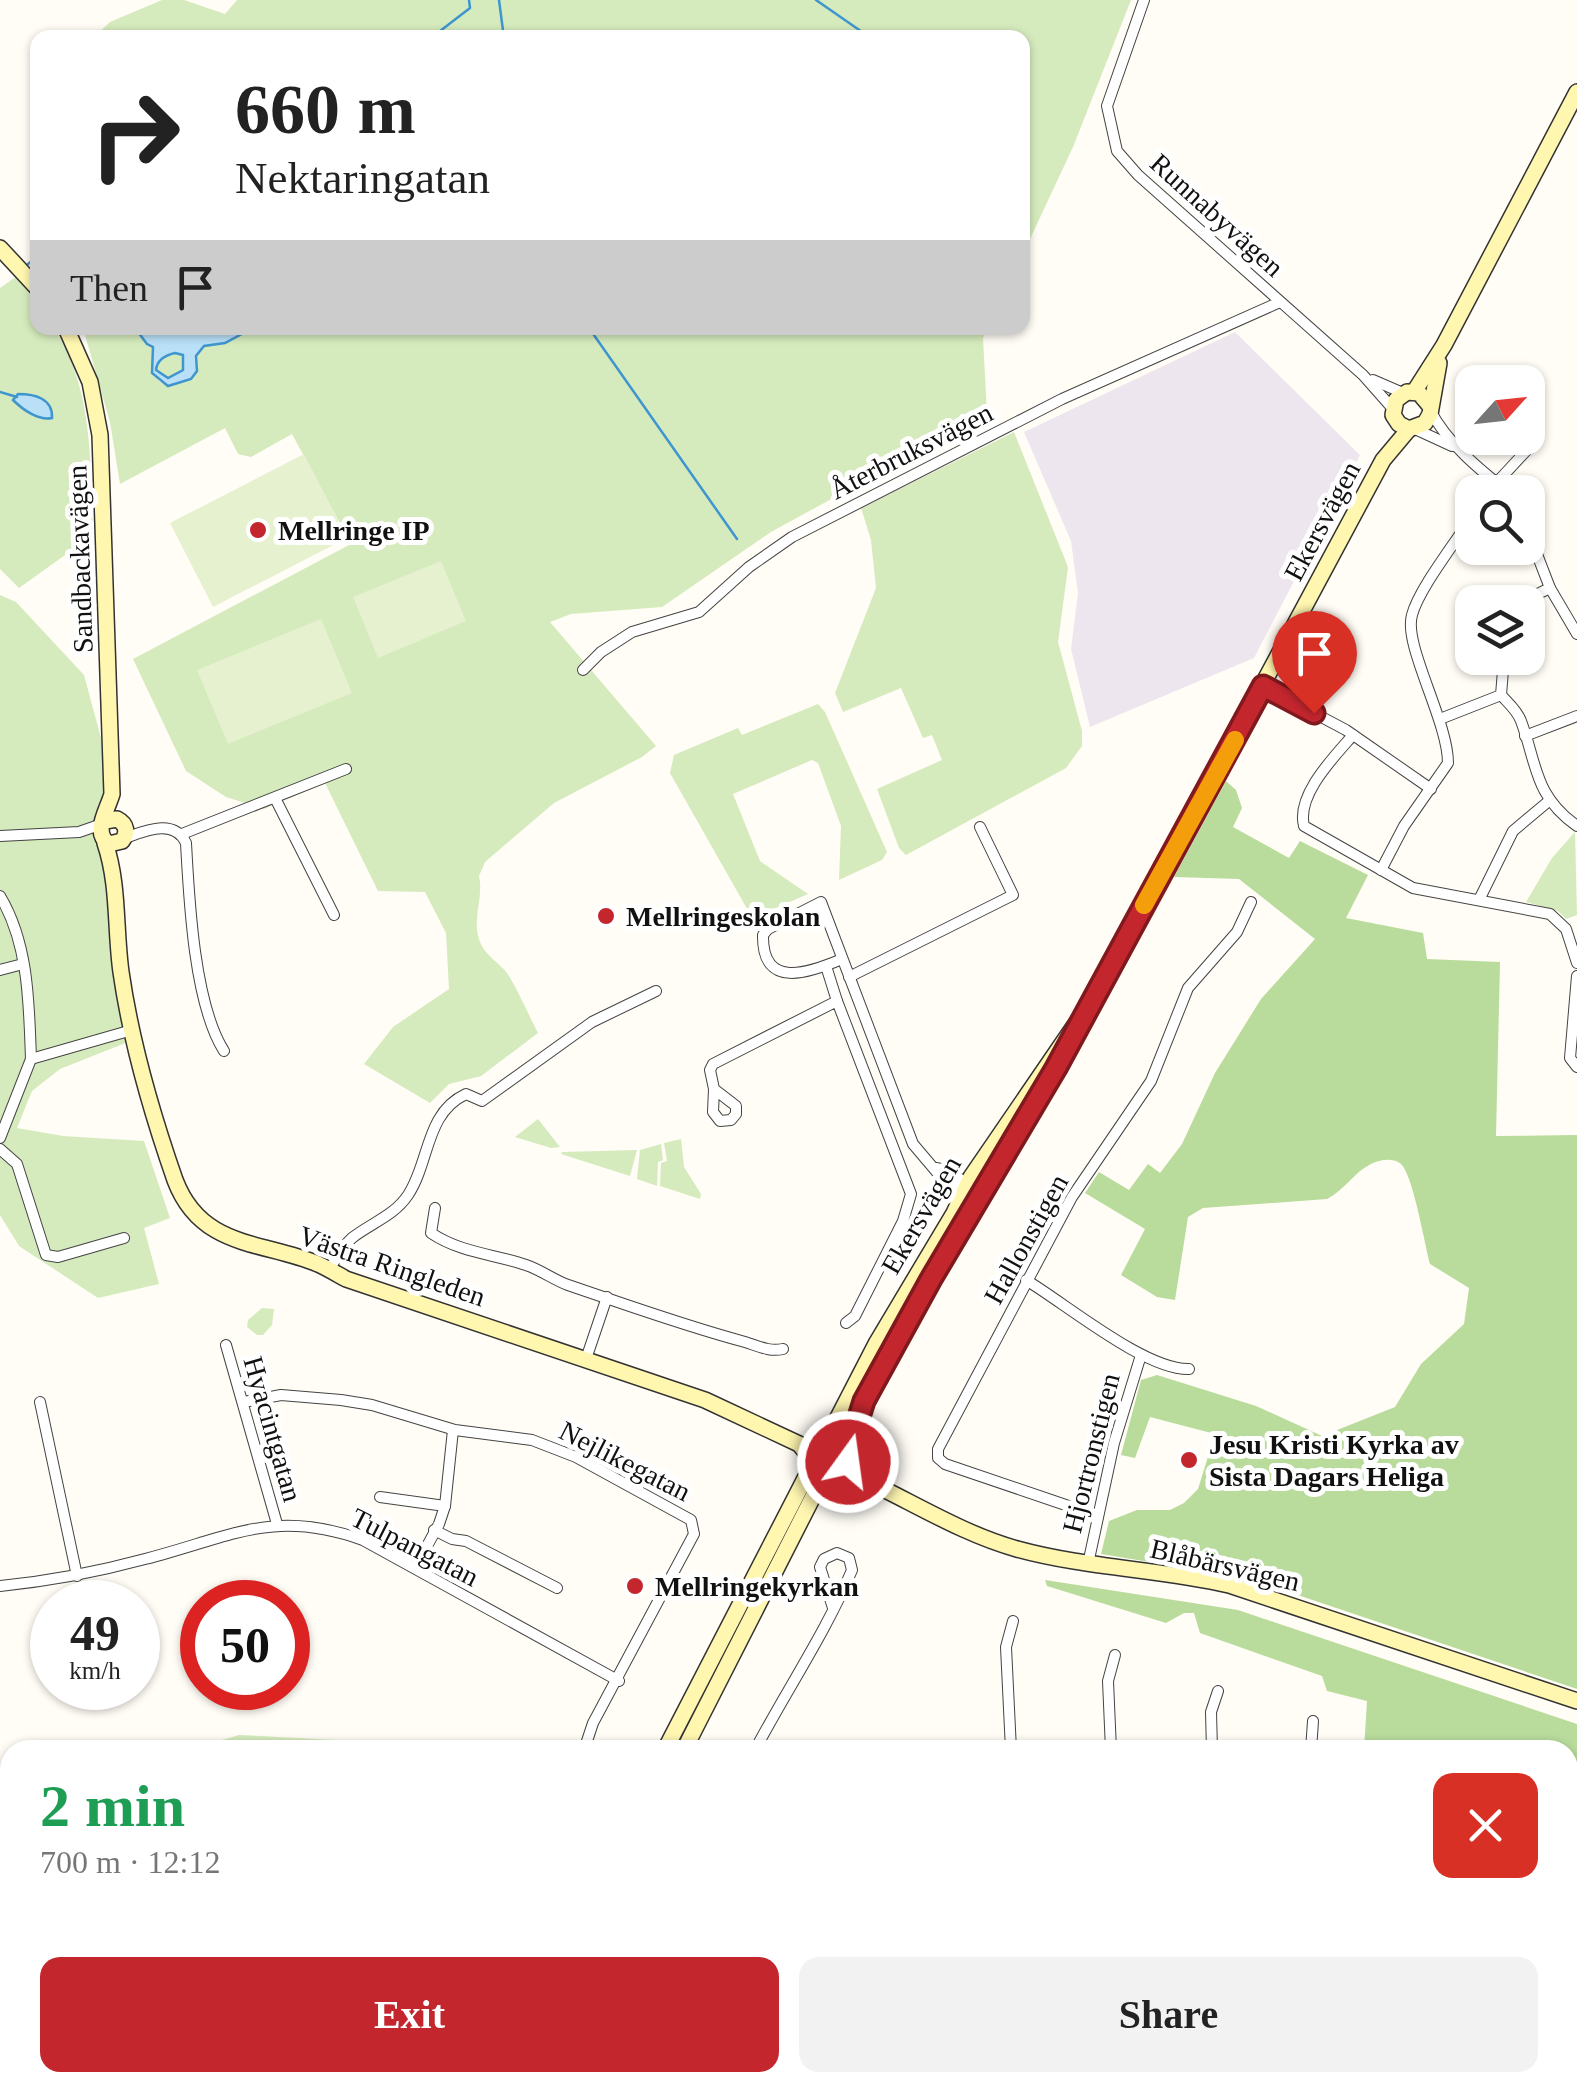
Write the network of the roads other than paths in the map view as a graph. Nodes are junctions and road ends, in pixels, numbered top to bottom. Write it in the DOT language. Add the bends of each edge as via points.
graph roads {
  1 [pos="1144,0"];
  2 [pos="1577,92"];
  3 [pos="0,248"];
  4 [pos="30,280"];
  5 [pos="1280,302"];
  6 [pos="69,335"];
  7 [pos="1444,346"];
  8 [pos="1363,375"];
  9 [pos="1408,393"];
  10 [pos="1430,408"];
  11 [pos="1393,412"];
  12 [pos="1412,429"];
  13 [pos="1522,455"];
  14 [pos="1469,458"];
  15 [pos="1384,460"];
  16 [pos="1482,475"];
  17 [pos="1503,475"];
  18 [pos="1455,544"];
  19 [pos="1541,565"];
  20 [pos="1550,588"];
  21 [pos="1545,590"];
  22 [pos="1577,634"];
  23 [pos="583,670"];
  24 [pos="1503,675"];
  25 [pos="1263,686"];
  26 [pos="1501,694"];
  27 [pos="1577,716"];
  28 [pos="1440,719"];
  29 [pos="1353,735"];
  30 [pos="1524,736"];
  31 [pos="346,769"];
  32 [pos="1431,789"];
  33 [pos="275,798"];
  34 [pos="1550,800"];
  35 [pos="1577,826"];
  36 [pos="980,827"];
  37 [pos="113,832"];
  38 [pos="182,834"];
  39 [pos="0,836"];
  40 [pos="1381,870"];
  41 [pos="0,896"];
  42 [pos="1479,900"];
  43 [pos="1251,902"];
  44 [pos="334,915"];
  45 [pos="842,959"];
  46 [pos="1577,962"];
  47 [pos="23,964"];
  48 [pos="826,966"];
  49 [pos="0,970"];
  50 [pos="1577,976"];
  51 [pos="848,977"];
  52 [pos="656,991"];
  53 [pos="837,1000"];
  54 [pos="132,1030"];
  55 [pos="224,1051"];
  56 [pos="31,1060"];
  57 [pos="1577,1067"];
  58 [pos="714,1088"];
  59 [pos="0,1138"];
  60 [pos="0,1149"];
  61 [pos="973,1192"];
  62 [pos="435,1208"];
  63 [pos="124,1238"];
  64 [pos="329,1270"];
  65 [pos="1026,1280"];
  66 [pos="607,1298"];
  67 [pos="846,1323"];
  68 [pos="226,1345"];
  69 [pos="783,1350"];
  70 [pos="1142,1354"];
  71 [pos="586,1359"];
  72 [pos="1188,1369"];
  73 [pos="40,1402"];
  74 [pos="244,1402"];
  75 [pos="772,1429"];
  76 [pos="453,1430"];
  77 [pos="824,1438"];
  78 [pos="848,1457"];
  79 [pos="819,1469"];
  80 [pos="863,1479"];
  81 [pos="380,1497"];
  82 [pos="444,1506"];
  83 [pos="1098,1516"];
  84 [pos="277,1524"];
  85 [pos="434,1530"];
  86 [pos="1088,1564"];
  87 [pos="415,1568"];
  88 [pos="77,1576"];
  89 [pos="0,1586"];
  90 [pos="557,1588"];
  91 [pos="833,1608"];
  92 [pos="1012,1621"];
  93 [pos="1114,1655"];
  94 [pos="618,1680"];
  95 [pos="1218,1691"];
  96 [pos="1577,1701"];
  97 [pos="1312,1721"];
  98 [pos="586,1740"];
  99 [pos="670,1740"];
  100 [pos="689,1740"];
  101 [pos="760,1740"];
  102 [pos="1011,1740"];
  103 [pos="1111,1740"];
  104 [pos="1212,1740"];
  105 [pos="1311,1740"];
  1 -- 5 [label="street, Runnabyvägen" via="1107,106 1117,151"];
  2 -- 7 [label="main road"];
  3 -- 4 [label="main road"];
  5 -- 8 [label="street, Runnabyvägen"];
  5 -- 23 [label="street, Återbruksvägen" via="1062,399 792,537 699,612 632,632"];
  6 -- 37 [label="main road, Sandbackavägen" via="90,382 102,446"];
  7 -- 9 [label="main road"];
  7 -- 10 [label="main road"];
  8 -- 9 [label="street, Runnabyvägen"];
  8 -- 11 [label="street, Runnabyvägen"];
  9 -- 10 [label="main road" via="1424,396"];
  9 -- 11 [label="main road"];
  10 -- 12 [label="main road" via="1425,424"];
  10 -- 14 [label="street"];
  11 -- 12 [label="main road"];
  11 -- 15 [label="main road, Ekersvägen"];
  12 -- 14 [label="street"];
  12 -- 15 [label="main road, Ekersvägen"];
  13 -- 17 [label="street"];
  14 -- 16 [label="street"];
  15 -- 25 [label="main road, Ekersvägen"];
  18 -- 28 [label="street" via="1411,616"];
  19 -- 20 [label="street"];
  20 -- 21 [label="street"];
  20 -- 22 [label="street"];
  24 -- 26 [label="street"];
  25 -- 29 [label="street"];
  25 -- 61 [label="main road, Ekersvägen" via="1099,990"];
  26 -- 28 [label="street"];
  26 -- 30 [label="street"];
  27 -- 30 [label="street"];
  28 -- 32 [label="street" via="1448,763"];
  29 -- 32 [label="street"];
  29 -- 40 [label="street" via="1317,778 1302,822"];
  30 -- 34 [label="street"];
  31 -- 33 [label="street"];
  32 -- 40 [label="street"];
  33 -- 38 [label="street"];
  33 -- 44 [label="street"];
  34 -- 35 [label="street"];
  34 -- 42 [label="street" via="1513,831"];
  36 -- 51 [label="street" via="1013,895"];
  37 -- 38 [label="street"];
  37 -- 39 [label="street"];
  37 -- 54 [label="main road" via="119,954"];
  38 -- 55 [label="street" via="209,1023"];
  40 -- 42 [label="street" via="1413,888"];
  41 -- 47 [label="street"];
  42 -- 46 [label="street" via="1554,917"];
  43 -- 65 [label="street, Hallonstigen" via="1237,932 1188,988 1151,1081"];
  45 -- 48 [label="street"];
  45 -- 48 [label="street" via="821,902 763,935 766,960 776,969 802,974"];
  45 -- 51 [label="street"];
  47 -- 49 [label="street"];
  47 -- 56 [label="street"];
  48 -- 53 [label="street"];
  50 -- 57 [label="street" via="1570,1058"];
  51 -- 61 [label="street" via="913,1144 941,1177"];
  52 -- 64 [label="street" via="592,1022 482,1100 466,1094 449,1105 408,1195 348,1242"];
  53 -- 58 [label="street" via="713,1064"];
  53 -- 67 [label="street" via="911,1194 903,1221"];
  54 -- 56 [label="street"];
  54 -- 64 [label="main road, Västra Ringleden" via="179,1190 194,1214 228,1236"];
  56 -- 59 [label="street"];
  60 -- 63 [label="street" via="15,1158 46,1255"];
  61 -- 77 [label="main road, Ekersvägen"];
  61 -- 78 [label="main road, Ekersvägen" via="864,1401"];
  62 -- 66 [label="street" via="430,1230 438,1238"];
  64 -- 71 [label="main road, Västra Ringleden"];
  65 -- 70 [label="street"];
  65 -- 83 [label="street, Hallonstigen" via="938,1458"];
  66 -- 69 [label="street"];
  66 -- 71 [label="street"];
  68 -- 74 [label="street, Hyacintgatan"];
  70 -- 72 [label="street"];
  70 -- 83 [label="street, Hjortronstigen"];
  71 -- 75 [label="main road, Västra Ringleden"];
  73 -- 88 [label="street"];
  74 -- 76 [label="street, Nejlikegatan" via="281,1395 341,1400"];
  74 -- 84 [label="street, Hyacintgatan"];
  75 -- 77 [label="main road, Västra Ringleden"];
  75 -- 79 [label="main road, Västra Ringleden" via="800,1444"];
  76 -- 82 [label="street"];
  76 -- 94 [label="street, Nejlikegatan" via="553,1446 691,1520 694,1534"];
  77 -- 78 [label="main road" via="838,1440"];
  77 -- 79 [label="main road" via="811,1447"];
  78 -- 79 [label="main road" via="844,1471"];
  78 -- 80 [label="main road, Blåbärsvägen"];
  79 -- 80 [label="main road, Blåbärsvägen"];
  79 -- 99 [label="main road"];
  79 -- 100 [label="main road"];
  80 -- 86 [label="main road, Blåbärsvägen" via="990,1540"];
  81 -- 82 [label="street"];
  82 -- 85 [label="street"];
  83 -- 86 [label="street, Hjortronstigen"];
  84 -- 87 [label="street, Tulpangatan" via="340,1532"];
  84 -- 88 [label="street, Tulpangatan"];
  85 -- 87 [label="street"];
  85 -- 90 [label="street"];
  86 -- 96 [label="main road, Blåbärsvägen" via="1229,1585"];
  87 -- 94 [label="street, Tulpangatan"];
  88 -- 89 [label="street, Tulpangatan"];
  91 -- 91 [label="street" via="820,1567 837,1553 849,1558 852,1570"];
  91 -- 101 [label="street"];
  92 -- 102 [label="street" via="1006,1647"];
  93 -- 103 [label="street"];
  94 -- 98 [label="street, Nejlikegatan"];
  95 -- 104 [label="street"];
  97 -- 105 [label="street"];
}
